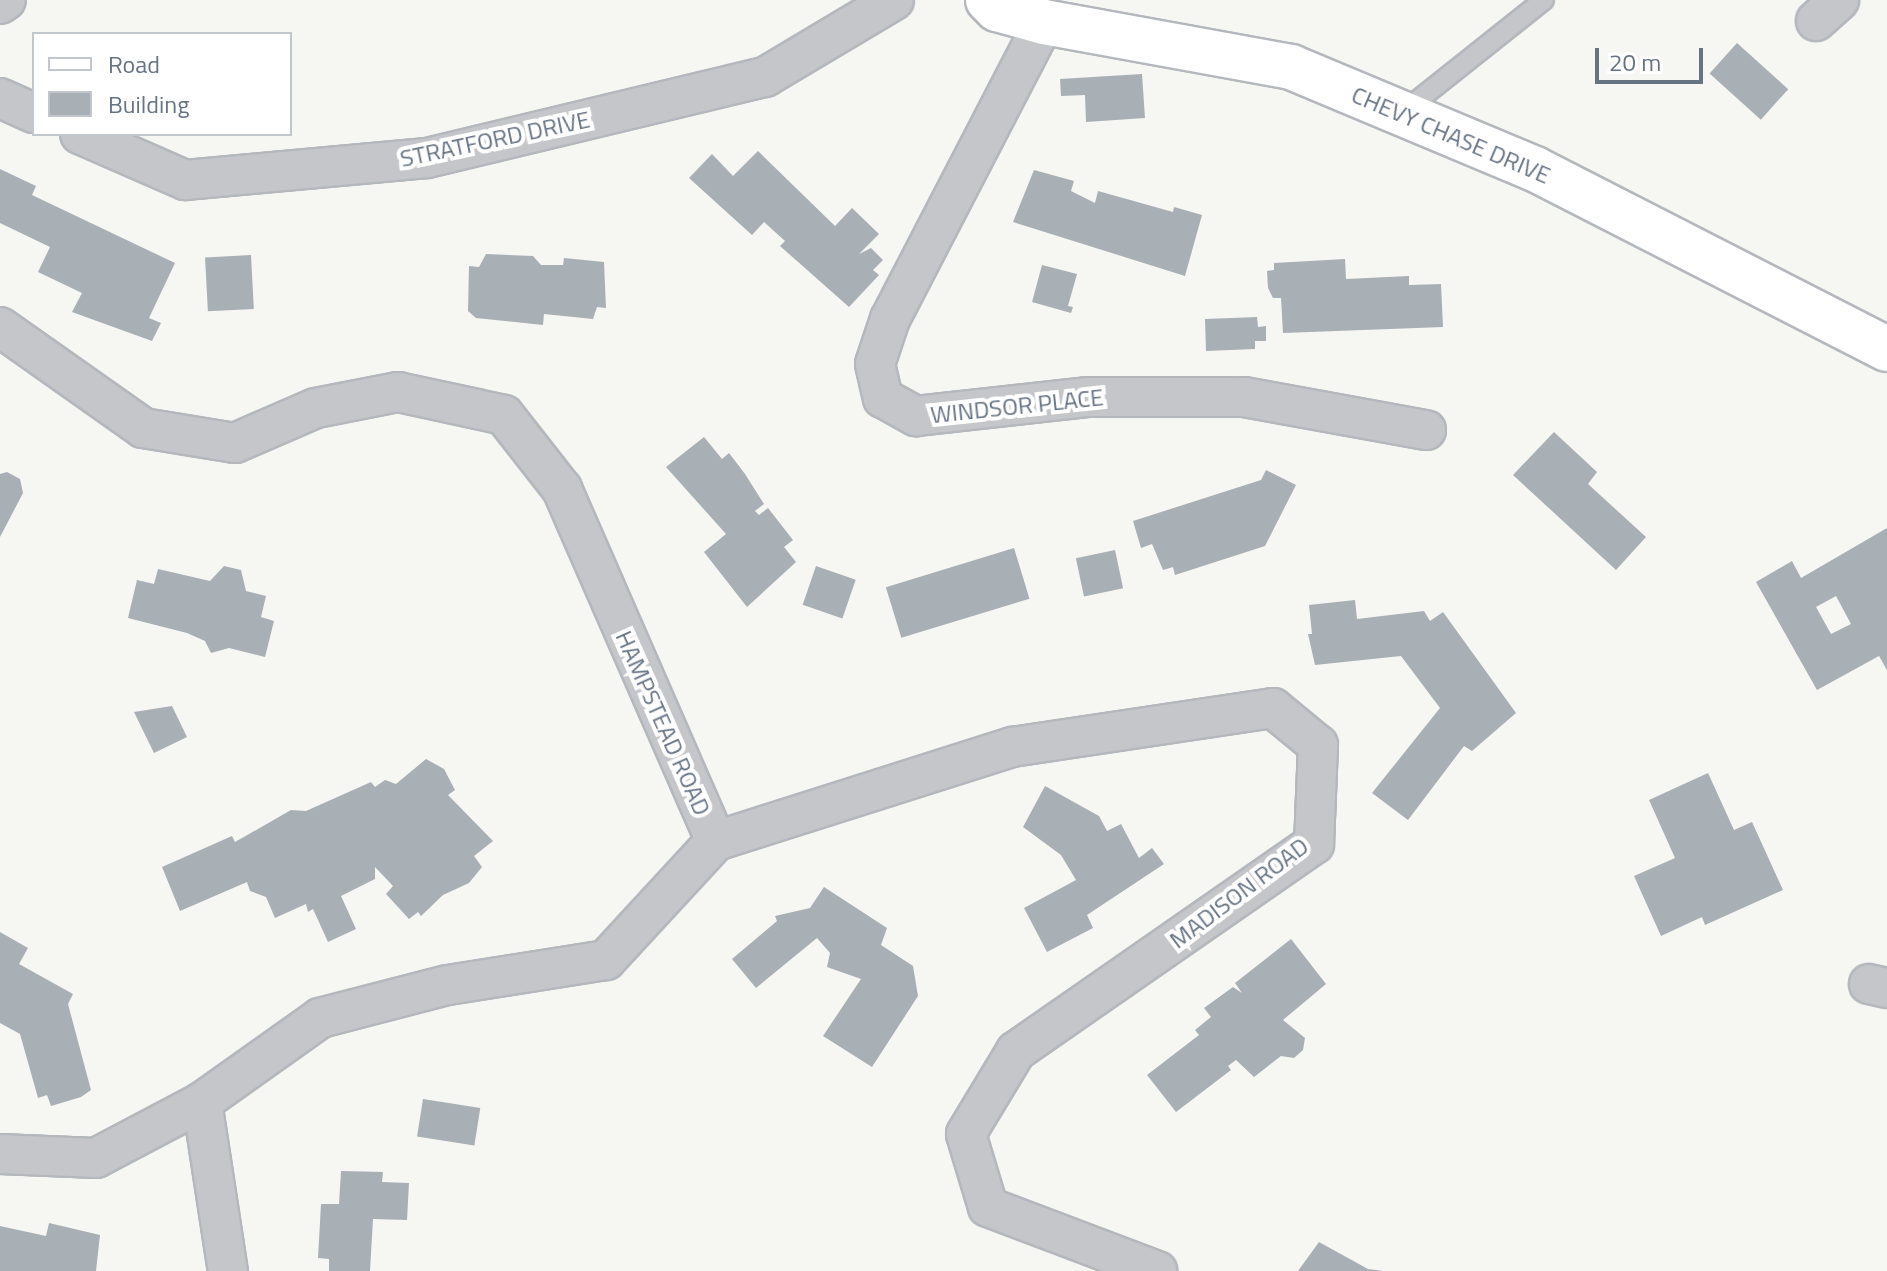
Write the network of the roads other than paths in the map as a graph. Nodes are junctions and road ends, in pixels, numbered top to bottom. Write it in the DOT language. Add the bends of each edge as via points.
graph roads {
  1 [pos="6,0"];
  2 [pos="894,0"];
  3 [pos="988,0"];
  4 [pos="1544,0"];
  5 [pos="0,4"];
  6 [pos="1044,22"];
  7 [pos="0,98"];
  8 [pos="32,112"];
  9 [pos="1403,112"];
  10 [pos="85,136"];
  11 [pos="0,327"];
  12 [pos="1887,349"];
  13 [pos="1426,430"];
  14 [pos="716,841"];
  15 [pos="202,1102"];
  16 [pos="0,1154"];
  17 [pos="228,1271"];
  18 [pos="1157,1271"];
  1 -- 5 [label="street"];
  2 -- 10 [label="street, STRATFORD DRIVE" via="765,77 427,158 185,180"];
  3 -- 6 [label="main road, CHEVY CHASE DRIVE" via="997,9"];
  4 -- 9 [label="lane"];
  6 -- 9 [label="main road, CHEVY CHASE DRIVE" via="1291,67"];
  6 -- 13 [label="street, WINDSOR PLACE" via="890,319 875,364 883,398 916,416 1087,397 1244,397"];
  7 -- 8 [label="street"];
  9 -- 12 [label="main road, CHEVY CHASE DRIVE" via="1535,169"];
  11 -- 14 [label="street, HAMPSTEAD ROAD" via="143,428 235,443 316,408 398,392 504,415 562,489"];
  14 -- 15 [label="street, HAMPSTEAD ROAD" via="606,960 448,985 320,1018"];
  14 -- 18 [label="street, MADISON ROAD" via="1012,747 1273,708 1318,745 1314,844 1016,1051 966,1134 988,1207"];
  15 -- 16 [label="street, HAMPSTEAD ROAD" via="96,1158"];
  15 -- 17 [label="street"];
}
